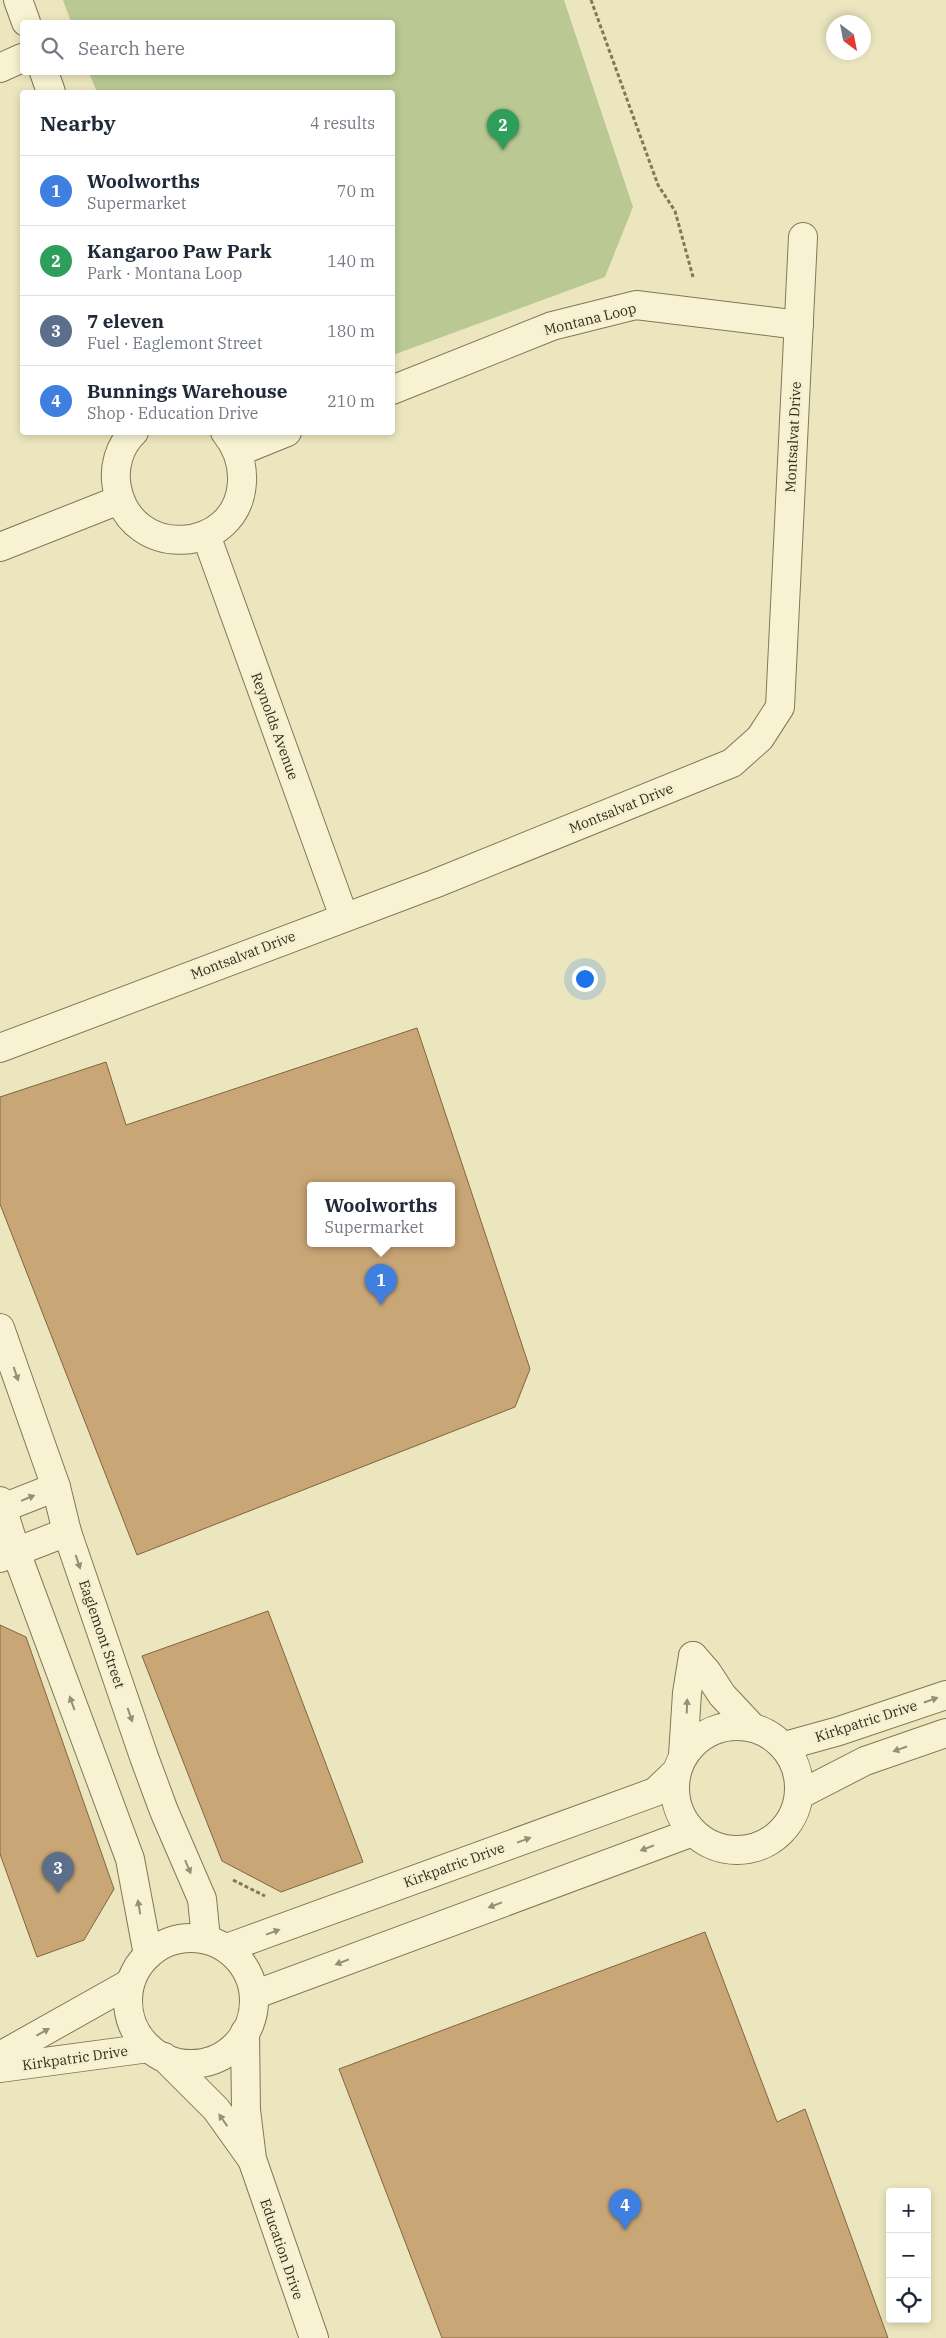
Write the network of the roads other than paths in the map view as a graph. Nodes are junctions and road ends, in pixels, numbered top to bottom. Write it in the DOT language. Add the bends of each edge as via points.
graph roads {
  1 [pos="18,0"];
  2 [pos="25,20"];
  3 [pos="20,59"];
  4 [pos="0,68"];
  5 [pos="45,75"];
  6 [pos="50,90"];
  7 [pos="803,237"];
  8 [pos="799,325"];
  9 [pos="395,389"];
  10 [pos="131,435"];
  11 [pos="270,435"];
  12 [pos="232,442"];
  13 [pos="119,500"];
  14 [pos="206,536"];
  15 [pos="0,547"];
  16 [pos="344,917"];
  17 [pos="0,1048"];
  18 [pos="0,1328"];
  19 [pos="56,1487"];
  20 [pos="1,1506"];
  21 [pos="67,1532"];
  22 [pos="8,1555"];
  23 [pos="946,1695"];
  24 [pos="751,1726"];
  25 [pos="946,1733"];
  26 [pos="785,1746"];
  27 [pos="680,1763"];
  28 [pos="799,1795"];
  29 [pos="693,1832"];
  30 [pos="217,1944"];
  31 [pos="148,1955"];
  32 [pos="130,1984"];
  33 [pos="254,1995"];
  34 [pos="245,2032"];
  35 [pos="156,2052"];
  36 [pos="0,2056"];
  37 [pos="0,2068"];
  38 [pos="252,2159"];
  39 [pos="314,2338"];
  1 -- 2 [label="street"];
  3 -- 4 [label="street"];
  5 -- 6 [label="street"];
  7 -- 8 [label="street, Montsalvat Drive"];
  8 -- 9 [label="street, Montana Loop" via="636,305 552,326"];
  8 -- 16 [label="street, Montsalvat Drive" via="780,707 760,738 732,763 434,884"];
  10 -- 13 [label="street" via="118,457 115,479"];
  11 -- 12 [label="street"];
  12 -- 14 [label="street" via="243,471 242,491 235,509"];
  13 -- 14 [label="street" via="129,518 145,532 165,540"];
  13 -- 15 [label="street"];
  14 -- 16 [label="street, Reynolds Avenue"];
  16 -- 17 [label="street, Montsalvat Drive"];
  18 -- 19 [label="street, Eaglemont Street, one-way"];
  20 -- 19 [label="street, one-way"];
  19 -- 21 [label="street, Eaglemont Street"];
  20 -- 22 [label="street"];
  21 -- 22 [label="street"];
  21 -- 30 [label="street, Eaglemont Street, one-way" via="164,1811 202,1899"];
  31 -- 22 [label="street, one-way" via="130,1859"];
  26 -- 23 [label="street, Kirkpatric Drive, one-way"];
  24 -- 26 [label="street" via="769,1733"];
  24 -- 27 [label="street" via="731,1725 712,1730 696,1740"];
  27 -- 24 [label="street, one-way" via="693,1656 722,1695"];
  25 -- 28 [label="street, one-way" via="865,1761"];
  26 -- 28 [label="street" via="799,1778"];
  27 -- 29 [label="street" via="674,1788 676,1804 682,1820"];
  30 -- 27 [label="street, Kirkpatric Drive, one-way" via="655,1792"];
  28 -- 29 [label="street" via="794,1815 782,1831 767,1843 748,1850 728,1850 709,1844"];
  29 -- 33 [label="street, one-way"];
  30 -- 31 [label="street" via="186,1938 165,1943"];
  30 -- 33 [label="street" via="241,1961 250,1977"];
  31 -- 32 [label="street"];
  32 -- 35 [label="street" via="130,2018 138,2034"];
  36 -- 32 [label="street, Kirkpatric Drive, one-way"];
  33 -- 34 [label="street" via="253,2011"];
  34 -- 35 [label="street" via="229,2051 198,2063 181,2063"];
  34 -- 38 [label="street, Education Drive" via="246,2110"];
  35 -- 37 [label="street, Kirkpatric Drive"];
  38 -- 35 [label="street, Education Drive, one-way" via="216,2109"];
  38 -- 39 [label="street, Education Drive"];
}
